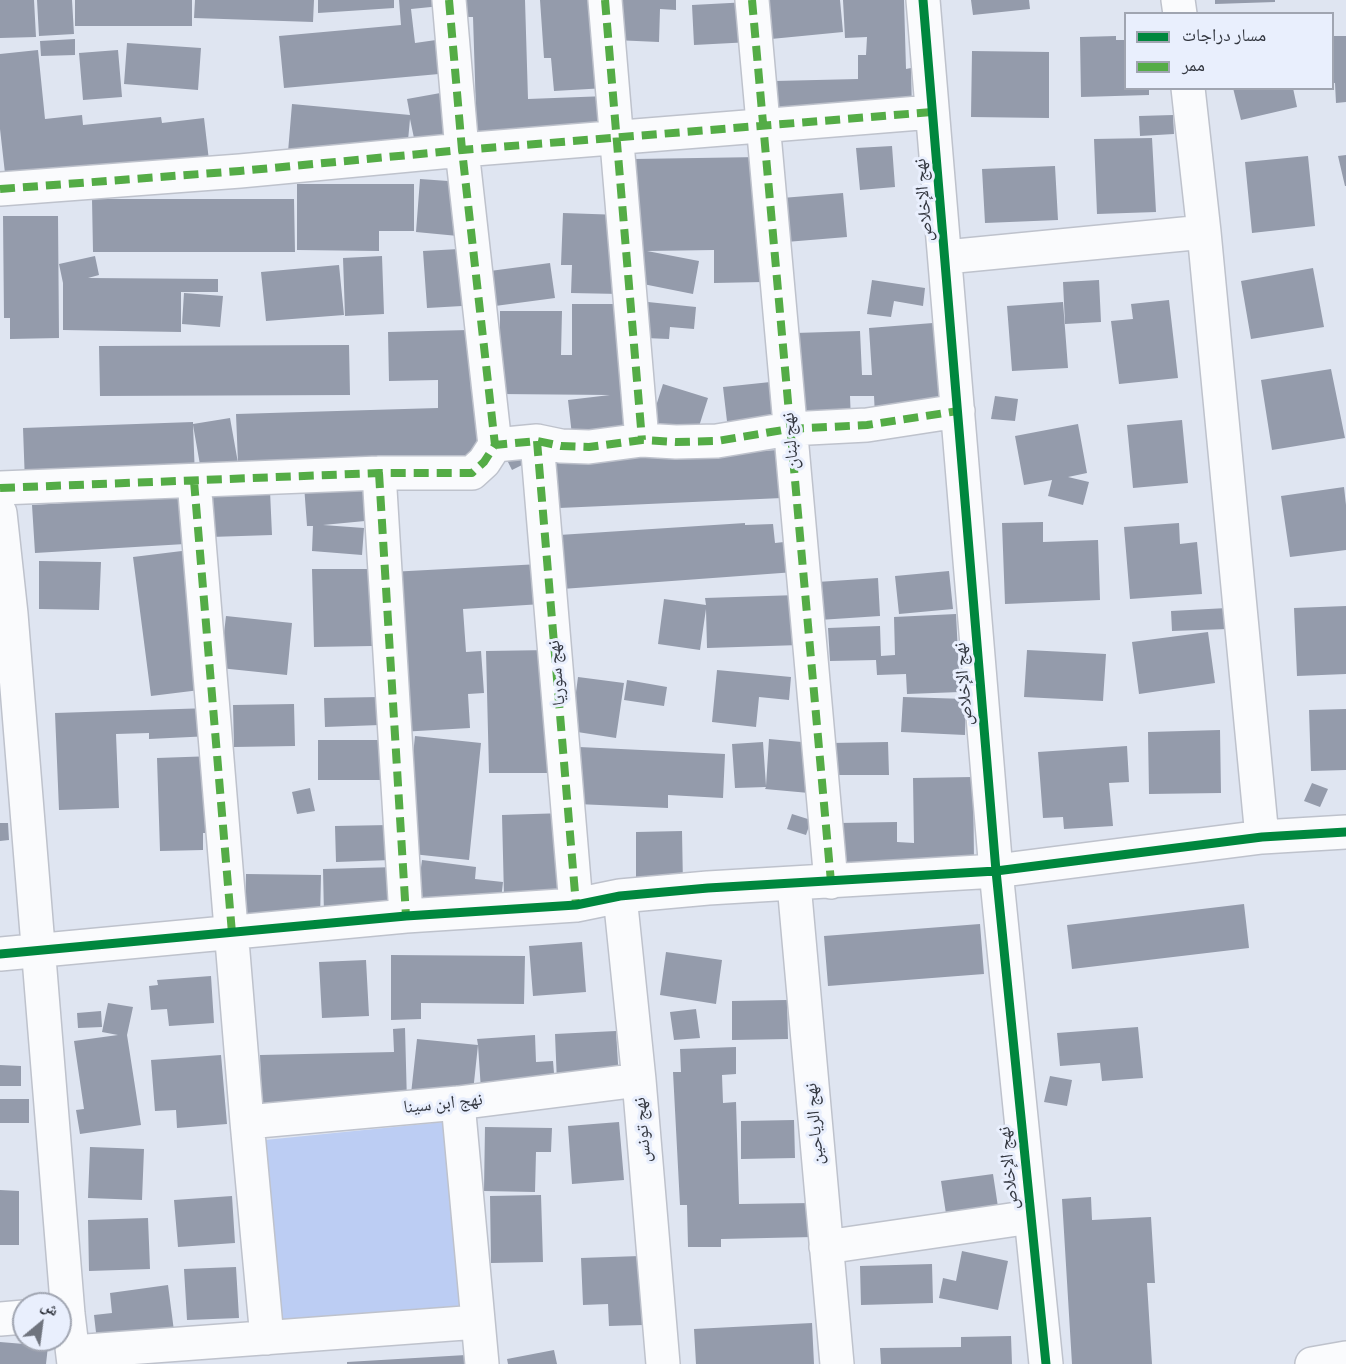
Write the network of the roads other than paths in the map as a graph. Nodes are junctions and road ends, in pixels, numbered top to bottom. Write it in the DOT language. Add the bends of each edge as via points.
graph roads {
  1 [pos="449,0"];
  2 [pos="605,0"];
  3 [pos="752,0"];
  4 [pos="923,0"];
  5 [pos="1188,90"];
  6 [pos="932,112"];
  7 [pos="762,126"];
  8 [pos="618,137"];
  9 [pos="462,150"];
  10 [pos="0,189"];
  11 [pos="1204,232"];
  12 [pos="946,257"];
  13 [pos="958,411"];
  14 [pos="789,429"];
  15 [pos="642,440"];
  16 [pos="537,441"];
  17 [pos="495,445"];
  18 [pos="379,473"];
  19 [pos="194,481"];
  20 [pos="0,488"];
  21 [pos="0,513"];
  22 [pos="5,614"];
  23 [pos="1346,832"];
  24 [pos="1262,837"];
  25 [pos="996,871"];
  26 [pos="831,882"];
  27 [pos="794,884"];
  28 [pos="620,896"];
  29 [pos="576,905"];
  30 [pos="406,916"];
  31 [pos="232,933"];
  32 [pos="39,950"];
  33 [pos="0,954"];
  34 [pos="639,1080"];
  35 [pos="458,1103"];
  36 [pos="247,1122"];
  37 [pos="1031,1217"];
  38 [pos="826,1246"];
  39 [pos="62,1292"];
  40 [pos="478,1322"];
  41 [pos="267,1338"];
  42 [pos="74,1358"];
  43 [pos="1346,1358"];
  44 [pos="482,1364"];
  45 [pos="663,1364"];
  46 [pos="837,1364"];
  47 [pos="1046,1364"];
  48 [pos="1312,1364"];
  1 -- 9 [label="street"];
  2 -- 8 [label="street"];
  3 -- 7 [label="street, نهج لبنان"];
  4 -- 6 [label="street, نهج الإخلاص"];
  5 -- 11 [label="street"];
  6 -- 7 [label="street"];
  6 -- 12 [label="street, نهج الإخلاص"];
  7 -- 8 [label="street"];
  7 -- 14 [label="street, نهج لبنان"];
  8 -- 9 [label="street"];
  8 -- 15 [label="street"];
  9 -- 10 [label="street"];
  9 -- 17 [label="street"];
  11 -- 12 [label="street"];
  11 -- 24 [label="street"];
  12 -- 13 [label="street, نهج الإخلاص"];
  13 -- 14 [label="street" via="867,425"];
  13 -- 25 [label="street, نهج الإخلاص"];
  14 -- 15 [label="street" via="717,441"];
  14 -- 26 [label="street, نهج لبنان"];
  15 -- 16 [label="street" via="589,447"];
  16 -- 17 [label="street"];
  16 -- 29 [label="street, نهج سوريا"];
  17 -- 18 [label="street" via="472,473"];
  18 -- 19 [label="street"];
  18 -- 30 [label="street"];
  19 -- 20 [label="street"];
  19 -- 31 [label="street"];
  21 -- 22 [label="street"];
  22 -- 32 [label="street"];
  23 -- 24 [label="street"];
  24 -- 25 [label="street"];
  25 -- 26 [label="street"];
  25 -- 37 [label="street, نهج الإخلاص"];
  26 -- 27 [label="street"];
  27 -- 28 [label="street"];
  27 -- 38 [label="street, نهج الرياحين"];
  28 -- 29 [label="street"];
  28 -- 34 [label="street, نهج تونس"];
  29 -- 30 [label="street"];
  30 -- 31 [label="street"];
  31 -- 32 [label="street"];
  31 -- 36 [label="street"];
  32 -- 33 [label="street"];
  32 -- 39 [label="street"];
  34 -- 35 [label="street, نهج ابن سينا"];
  34 -- 45 [label="street, نهج تونس"];
  35 -- 36 [label="street, نهج ابن سينا"];
  35 -- 40 [label="street"];
  36 -- 41 [label="street"];
  37 -- 38 [label="street"];
  37 -- 47 [label="street, نهج الإخلاص"];
  38 -- 46 [label="street, نهج الرياحين"];
  40 -- 41 [label="street"];
  40 -- 44 [label="street"];
  41 -- 42 [label="street"];
  43 -- 48 [label="street"];
}
